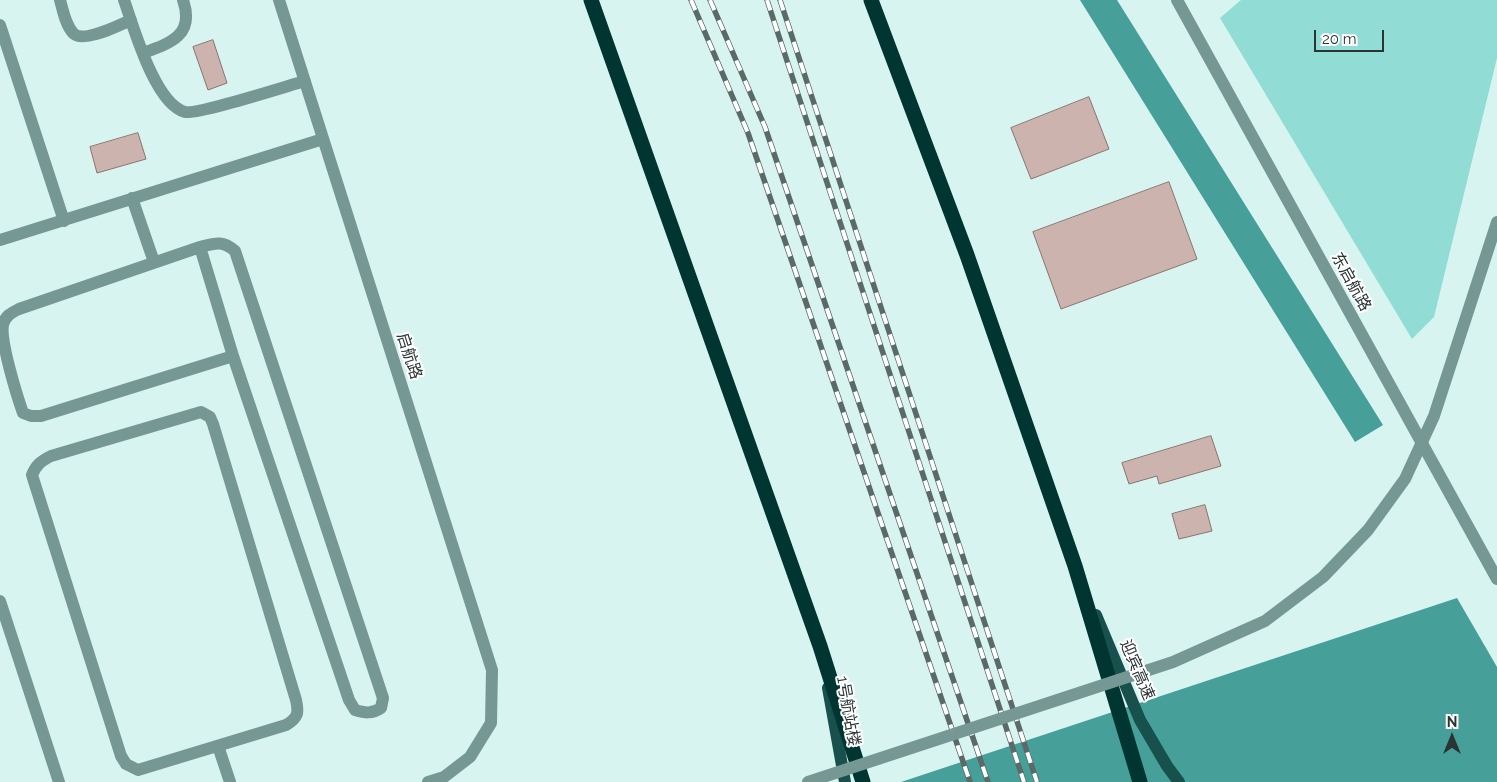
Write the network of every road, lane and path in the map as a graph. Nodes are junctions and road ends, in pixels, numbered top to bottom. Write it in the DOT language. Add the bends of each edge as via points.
graph roads {
  1 [pos="60,0"];
  2 [pos="124,0"];
  3 [pos="183,0"];
  4 [pos="279,0"];
  5 [pos="590,0"];
  6 [pos="871,0"];
  7 [pos="1177,0"];
  8 [pos="131,20"];
  9 [pos="0,25"];
  10 [pos="143,53"];
  11 [pos="304,82"];
  12 [pos="323,139"];
  13 [pos="132,198"];
  14 [pos="64,221"];
  15 [pos="1497,222"];
  16 [pos="0,240"];
  17 [pos="200,247"];
  18 [pos="154,262"];
  19 [pos="233,356"];
  20 [pos="1075,566"];
  21 [pos="1497,579"];
  22 [pos="0,601"];
  23 [pos="820,646"];
  24 [pos="218,746"];
  25 [pos="59,782"];
  26 [pos="230,782"];
  27 [pos="428,782"];
  28 [pos="808,782"];
  29 [pos="845,782"];
  30 [pos="863,782"];
  31 [pos="1140,782"];
  32 [pos="1179,782"];
  1 -- 8 [label="street" via="69,28 74,35 81,37"];
  2 -- 8 [label="street"];
  3 -- 10 [label="street" via="187,18 179,35"];
  4 -- 11 [label="street, 启航路"];
  5 -- 23 [label="highway"];
  6 -- 20 [label="highway" via="968,255"];
  7 -- 21 [label="street, 东启航路"];
  8 -- 10 [label="street"];
  9 -- 14 [label="street"];
  10 -- 11 [label="street" via="162,94 172,105 186,112"];
  11 -- 12 [label="street, 启航路"];
  12 -- 13 [label="street"];
  12 -- 27 [label="street, 启航路" via="492,670 490,724 470,757 444,777"];
  13 -- 14 [label="street"];
  13 -- 18 [label="street"];
  14 -- 16 [label="street"];
  15 -- 28 [label="street, bridge" via="1434,416 1405,479 1368,530 1323,577 1265,621 1173,662"];
  17 -- 18 [label="street"];
  17 -- 19 [label="street"];
  17 -- 19 [label="street" via="220,243 228,244 235,251 383,698 381,708 376,712 366,714 355,710 349,700"];
  18 -- 19 [label="street" via="18,309 7,316 2,336 23,413 41,416"];
  20 -- 31 [label="highway"];
  20 -- 32 [label="main road, 迎宾高速" via="1140,720"];
  22 -- 25 [label="street"];
  23 -- 29 [label="main road, 1号航站楼"];
  23 -- 30 [label="highway"];
  24 -- 24 [label="street" via="286,725 298,716 298,709 210,417 201,412 194,413 41,461 32,475 34,485 126,764 138,770"];
  24 -- 26 [label="street"];
}
